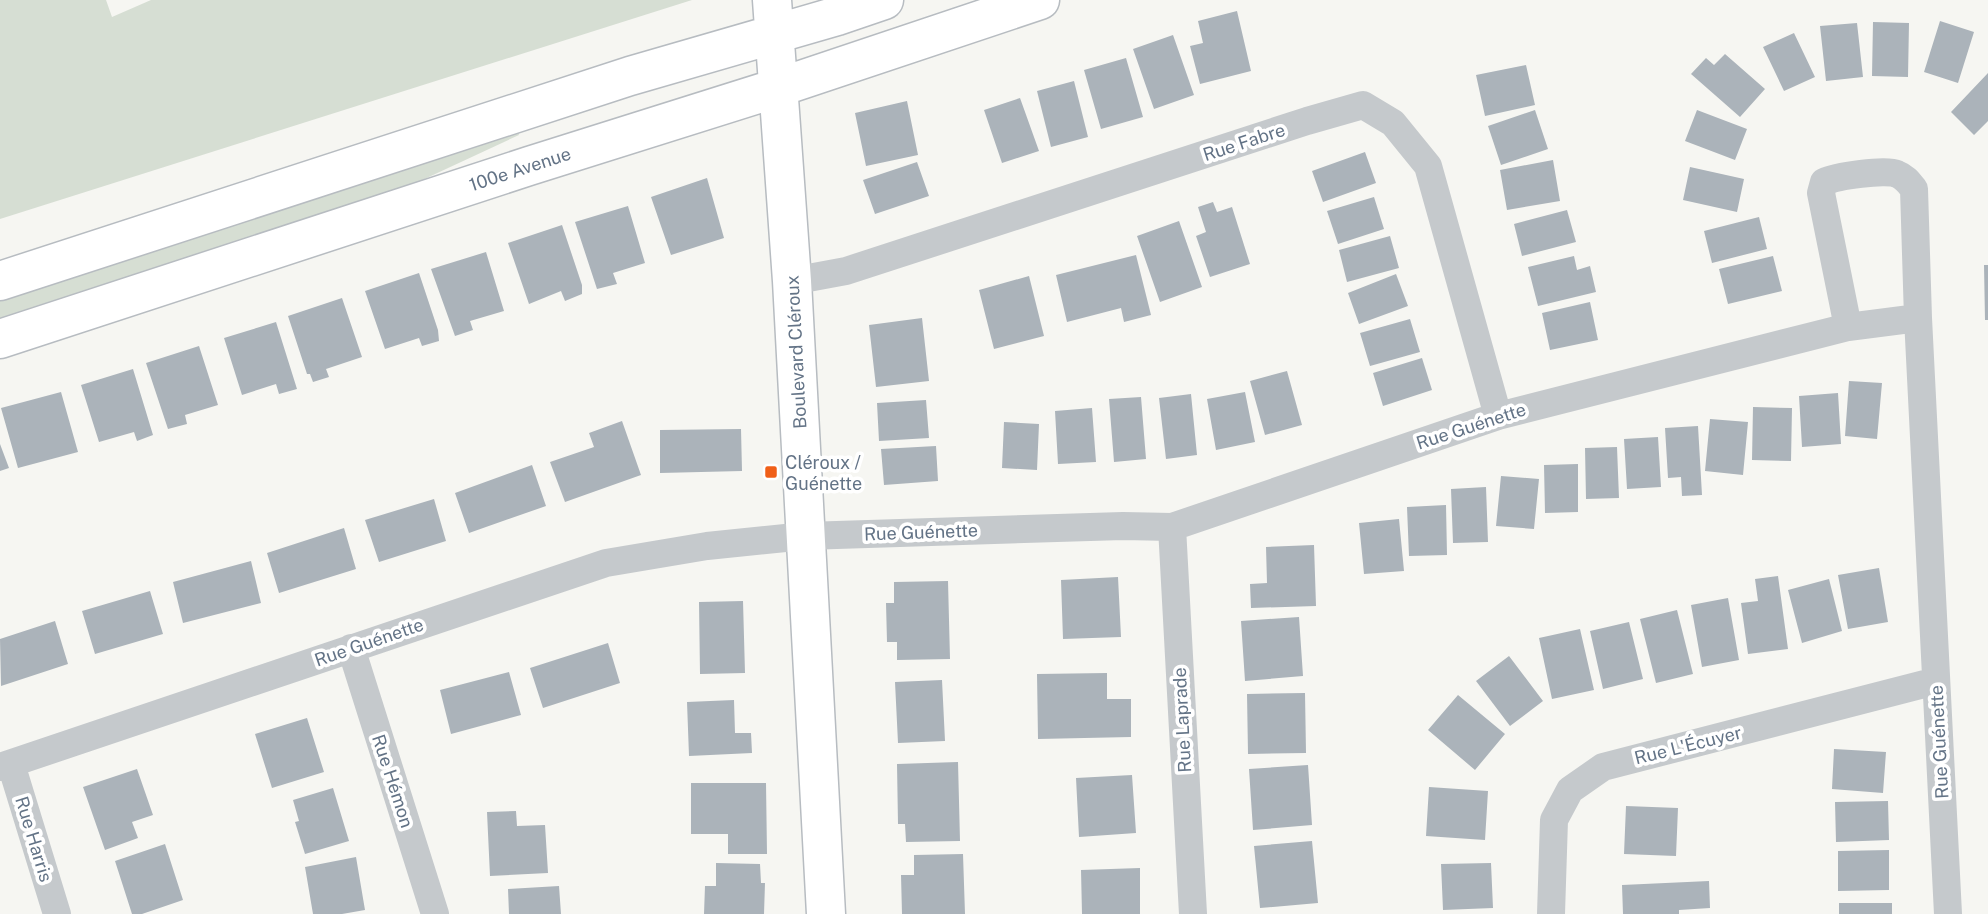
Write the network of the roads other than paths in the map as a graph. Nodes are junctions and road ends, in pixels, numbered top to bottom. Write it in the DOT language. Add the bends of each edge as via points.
graph roads {
  1 [pos="884,0"];
  2 [pos="1040,0"];
  3 [pos="773,17"];
  4 [pos="777,88"];
  5 [pos="0,281"];
  6 [pos="792,281"];
  7 [pos="1918,318"];
  8 [pos="1847,327"];
  9 [pos="0,339"];
  10 [pos="1498,415"];
  11 [pos="1171,527"];
  12 [pos="805,536"];
  13 [pos="351,648"];
  14 [pos="1936,681"];
  15 [pos="5,765"];
  16 [pos="57,914"];
  17 [pos="435,914"];
  18 [pos="826,914"];
  19 [pos="1193,914"];
  20 [pos="1551,914"];
  21 [pos="1948,914"];
  1 -- 3 [label="street"];
  2 -- 4 [label="street, 100e Avenue"];
  3 -- 4 [label="street, Boulevard Cléroux"];
  3 -- 5 [label="street" via="617,80"];
  4 -- 6 [label="street, Boulevard Cléroux"];
  4 -- 9 [label="street, 100e Avenue"];
  6 -- 10 [label="street, Rue Fabre" via="846,271 1363,105 1393,123 1428,166"];
  6 -- 12 [label="street, Boulevard Cléroux"];
  7 -- 8 [label="street, Rue Guénette"];
  7 -- 8 [label="street, Rue Guénette" via="1914,189 1895,172 1837,176 1824,182 1821,193"];
  7 -- 14 [label="street, Rue Guénette"];
  8 -- 10 [label="street, Rue Guénette"];
  10 -- 11 [label="street, Rue Guénette"];
  11 -- 12 [label="street, Rue Guénette"];
  11 -- 19 [label="street, Rue Laprade"];
  12 -- 13 [label="street, Rue Guénette" via="606,563"];
  12 -- 18 [label="street, Boulevard Cléroux"];
  13 -- 15 [label="street, Rue Guénette"];
  13 -- 17 [label="street, Rue Hémon"];
  14 -- 20 [label="street, Rue L'Écuyer" via="1603,767 1570,790 1554,820"];
  14 -- 21 [label="street, Rue Guénette"];
  15 -- 16 [label="street, Rue Harris"];
}
